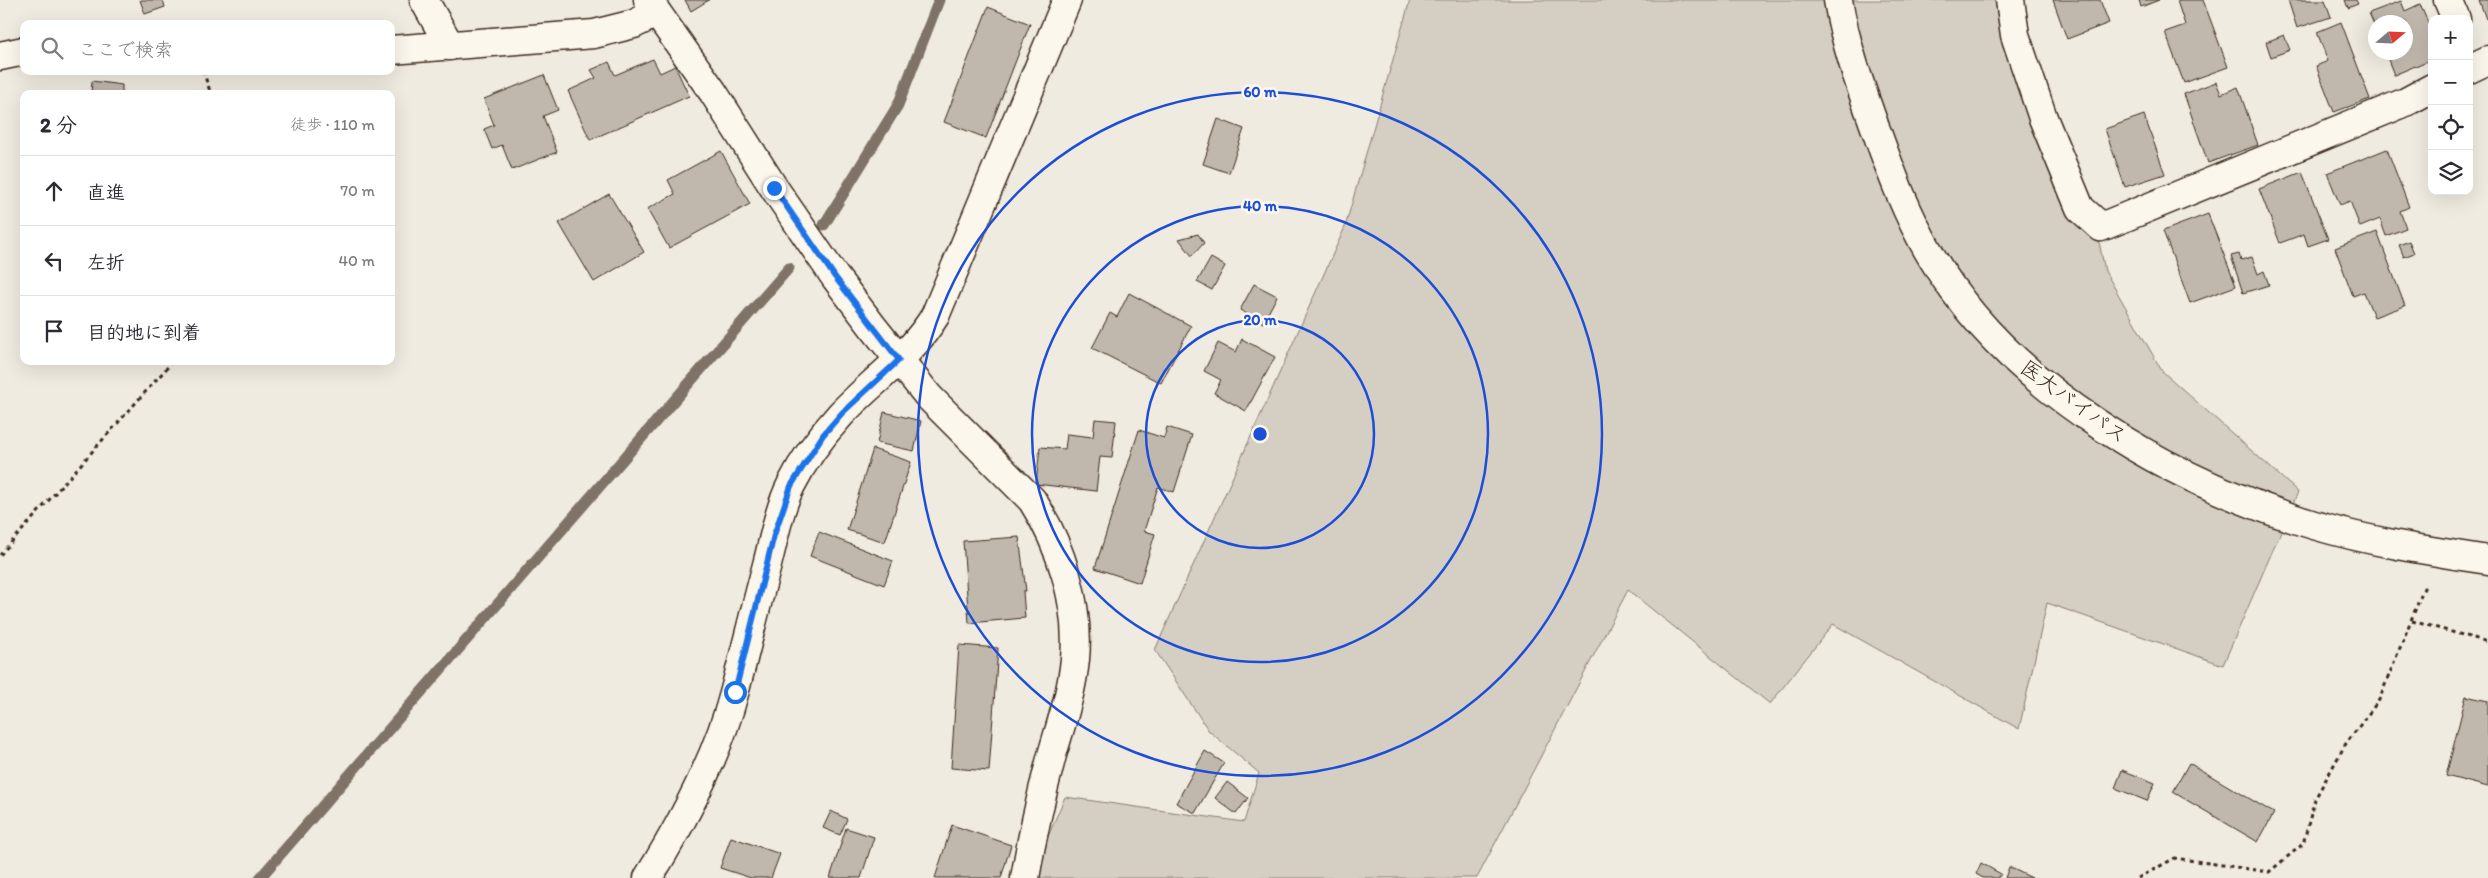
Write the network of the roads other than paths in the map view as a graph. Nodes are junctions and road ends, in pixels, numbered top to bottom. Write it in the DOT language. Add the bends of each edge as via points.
graph roads {
  1 [pos="424,0"];
  2 [pos="1067,0"];
  3 [pos="1838,0"];
  4 [pos="2010,0"];
  5 [pos="2448,0"];
  6 [pos="652,6"];
  7 [pos="2454,15"];
  8 [pos="450,46"];
  9 [pos="395,50"];
  10 [pos="20,52"];
  11 [pos="0,56"];
  12 [pos="2428,90"];
  13 [pos="899,360"];
  14 [pos="2488,560"];
  15 [pos="648,878"];
  16 [pos="1025,878"];
  1 -- 8 [label="street"];
  2 -- 13 [label="street" via="935,316 921,339"];
  3 -- 14 [label="street, 医大バイパス" via="1859,82 1908,213 1954,290 1982,325 2019,362 2100,425 2148,454 2265,509 2353,536"];
  4 -- 12 [label="street" via="2014,34 2043,118 2080,208 2102,227 2397,106"];
  5 -- 7 [label="street"];
  6 -- 8 [label="street" via="634,24 594,34"];
  6 -- 13 [label="street" via="835,277"];
  8 -- 9 [label="street"];
  10 -- 11 [label="street"];
  13 -- 15 [label="street" via="829,427 791,486 774,535 735,692 721,734 678,830"];
  13 -- 16 [label="street" via="928,397 1032,500 1053,538 1071,596 1075,650 1072,678 1036,818"];
}
